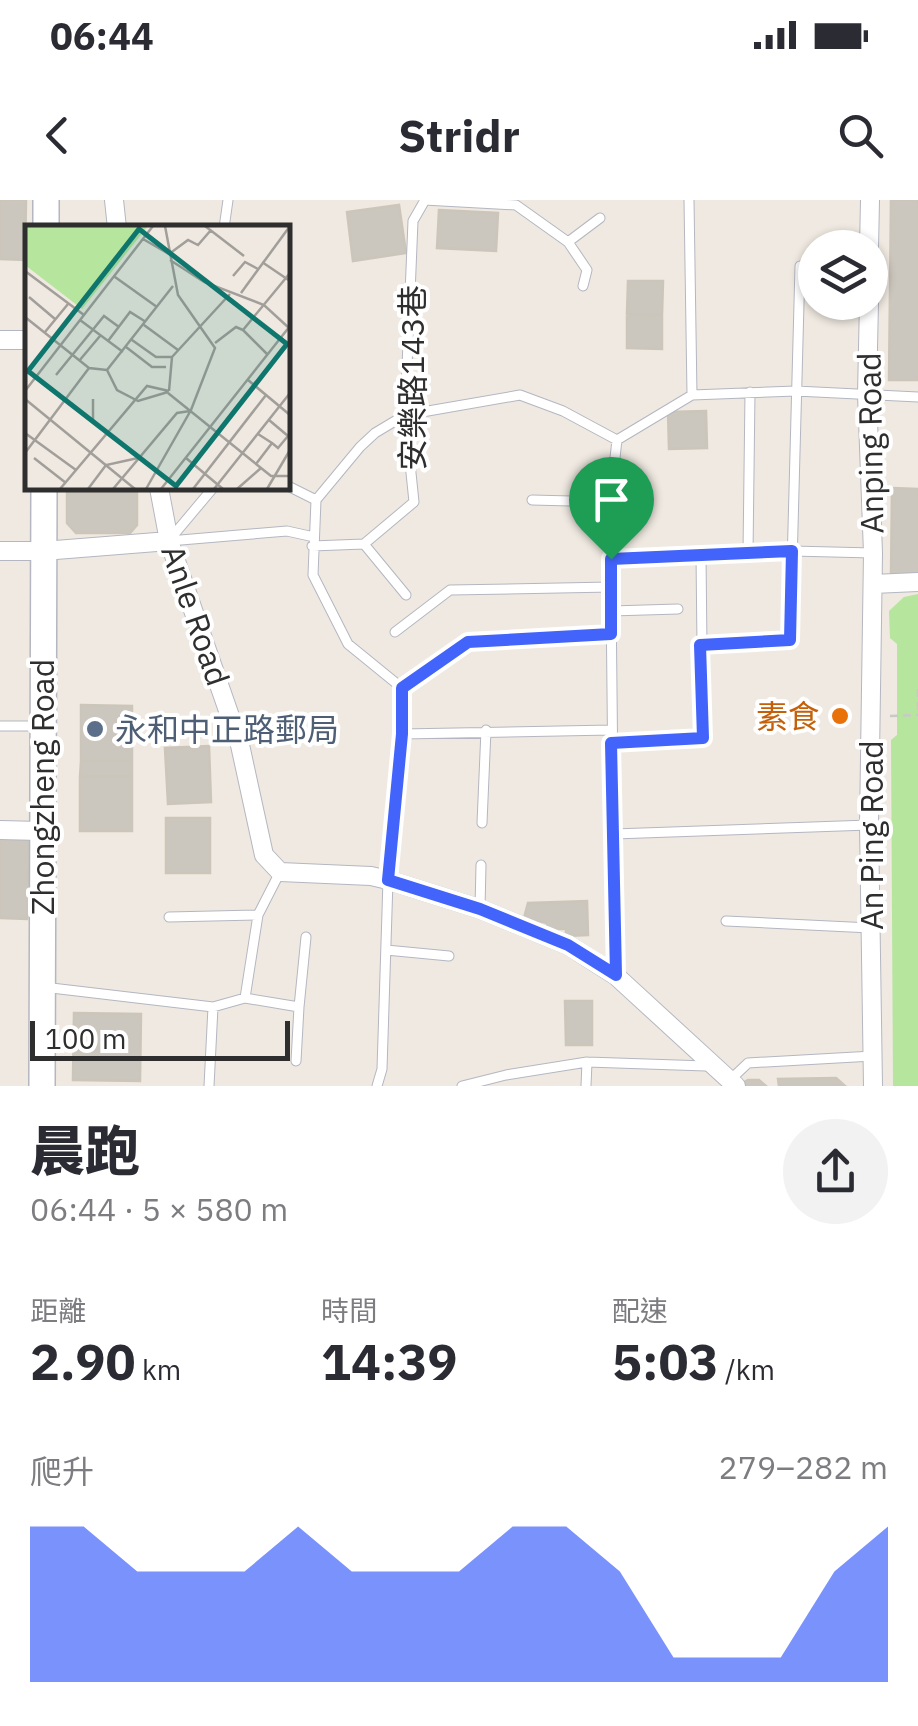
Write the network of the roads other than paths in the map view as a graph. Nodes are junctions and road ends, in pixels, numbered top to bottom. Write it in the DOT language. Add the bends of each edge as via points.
graph roads {
  1 [pos="114,200"];
  2 [pos="228,200"];
  3 [pos="424,200"];
  4 [pos="690,200"];
  5 [pos="870,200"];
  6 [pos="600,218"];
  7 [pos="117,225"];
  8 [pos="224,225"];
  9 [pos="870,230"];
  10 [pos="568,242"];
  11 [pos="583,286"];
  12 [pos="798,320"];
  13 [pos="869,320"];
  14 [pos="796,391"];
  15 [pos="750,392"];
  16 [pos="868,394"];
  17 [pos="692,395"];
  18 [pos="918,397"];
  19 [pos="406,416"];
  20 [pos="617,440"];
  21 [pos="290,487"];
  22 [pos="44,490"];
  23 [pos="158,490"];
  24 [pos="211,490"];
  25 [pos="316,500"];
  26 [pos="532,500"];
  27 [pos="610,502"];
  28 [pos="169,540"];
  29 [pos="313,542"];
  30 [pos="364,544"];
  31 [pos="0,551"];
  32 [pos="792,551"];
  33 [pos="44,552"];
  34 [pos="748,553"];
  35 [pos="873,553"];
  36 [pos="701,555"];
  37 [pos="611,559"];
  38 [pos="918,582"];
  39 [pos="872,584"];
  40 [pos="611,587"];
  41 [pos="406,595"];
  42 [pos="678,609"];
  43 [pos="611,611"];
  44 [pos="396,632"];
  45 [pos="611,634"];
  46 [pos="700,645"];
  47 [pos="402,688"];
  48 [pos="0,726"];
  49 [pos="41,726"];
  50 [pos="486,730"];
  51 [pos="611,730"];
  52 [pos="402,734"];
  53 [pos="611,743"];
  54 [pos="482,823"];
  55 [pos="869,824"];
  56 [pos="0,830"];
  57 [pos="41,831"];
  58 [pos="614,834"];
  59 [pos="481,865"];
  60 [pos="280,872"];
  61 [pos="388,880"];
  62 [pos="480,909"];
  63 [pos="258,915"];
  64 [pos="168,917"];
  65 [pos="726,922"];
  66 [pos="871,928"];
  67 [pos="306,937"];
  68 [pos="386,950"];
  69 [pos="449,956"];
  70 [pos="616,975"];
  71 [pos="42,987"];
  72 [pos="246,998"];
  73 [pos="298,1006"];
  74 [pos="213,1007"];
  75 [pos="700,1052"];
  76 [pos="873,1056"];
  77 [pos="296,1062"];
  78 [pos="588,1062"];
  79 [pos="506,1080"];
  80 [pos="730,1084"];
  81 [pos="42,1086"];
  82 [pos="208,1086"];
  83 [pos="377,1086"];
  84 [pos="462,1086"];
  85 [pos="586,1086"];
  86 [pos="873,1086"];
  1 -- 7 [label="street"];
  2 -- 8 [label="lane"];
  3 -- 10 [label="lane" via="516,205"];
  3 -- 19 [label="lane, 安樂路143巷" via="413,220"];
  4 -- 17 [label="lane"];
  5 -- 9 [label="street"];
  6 -- 10 [label="lane"];
  10 -- 11 [label="lane" via="586,270"];
  12 -- 14 [label="lane"];
  13 -- 16 [label="street, Anping Road"];
  14 -- 15 [label="lane"];
  14 -- 16 [label="lane"];
  14 -- 32 [label="lane"];
  15 -- 17 [label="lane"];
  15 -- 34 [label="lane"];
  16 -- 18 [label="lane"];
  16 -- 35 [label="street, Anping Road"];
  17 -- 20 [label="lane"];
  19 -- 20 [label="lane" via="520,395"];
  19 -- 25 [label="lane" via="375,433"];
  19 -- 30 [label="lane, 安樂路143巷" via="414,502"];
  20 -- 27 [label="lane"];
  21 -- 25 [label="lane"];
  22 -- 33 [label="street, Zhongzheng Road"];
  23 -- 28 [label="street, Anle Road"];
  24 -- 28 [label="lane"];
  25 -- 29 [label="lane"];
  26 -- 27 [label="lane"];
  27 -- 37 [label="lane"];
  28 -- 29 [label="lane" via="287,531"];
  28 -- 33 [label="street"];
  28 -- 60 [label="street, Anle Road" via="240,745 264,855"];
  29 -- 30 [label="lane"];
  29 -- 47 [label="lane" via="313,575 348,644"];
  30 -- 41 [label="lane"];
  31 -- 33 [label="street"];
  32 -- 34 [label="lane"];
  32 -- 35 [label="lane"];
  32 -- 46 [label="lane" via="790,640"];
  33 -- 49 [label="street, Zhongzheng Road"];
  34 -- 36 [label="lane"];
  35 -- 39 [label="street, Anping Road"];
  36 -- 37 [label="lane"];
  36 -- 46 [label="lane"];
  37 -- 40 [label="lane"];
  38 -- 39 [label="street"];
  39 -- 55 [label="street, An Ping Road"];
  40 -- 43 [label="lane"];
  40 -- 44 [label="lane" via="450,590"];
  42 -- 43 [label="lane"];
  43 -- 45 [label="lane"];
  45 -- 47 [label="lane" via="468,642"];
  45 -- 51 [label="lane"];
  46 -- 53 [label="lane" via="703,738"];
  47 -- 52 [label="lane"];
  48 -- 49 [label="lane"];
  49 -- 57 [label="street, Zhongzheng Road"];
  50 -- 51 [label="lane"];
  50 -- 52 [label="lane"];
  50 -- 54 [label="lane"];
  51 -- 53 [label="lane"];
  52 -- 61 [label="lane"];
  53 -- 58 [label="lane"];
  55 -- 58 [label="lane"];
  55 -- 66 [label="street, An Ping Road"];
  56 -- 57 [label="street"];
  57 -- 71 [label="street, Zhongzheng Road"];
  58 -- 70 [label="lane"];
  59 -- 62 [label="lane"];
  60 -- 61 [label="street"];
  60 -- 63 [label="lane"];
  61 -- 62 [label="street"];
  61 -- 68 [label="lane"];
  62 -- 70 [label="street" via="568,945"];
  63 -- 64 [label="lane"];
  63 -- 72 [label="lane"];
  65 -- 66 [label="lane"];
  66 -- 76 [label="street, An Ping Road"];
  67 -- 73 [label="lane"];
  68 -- 69 [label="lane"];
  68 -- 83 [label="lane"];
  70 -- 75 [label="street"];
  71 -- 74 [label="lane"];
  71 -- 81 [label="street, Zhongzheng Road"];
  72 -- 73 [label="lane"];
  72 -- 74 [label="lane"];
  73 -- 77 [label="lane"];
  74 -- 82 [label="lane"];
  75 -- 78 [label="lane" via="706,1066"];
  75 -- 80 [label="street"];
  76 -- 80 [label="lane" via="748,1063"];
  76 -- 86 [label="street, An Ping Road"];
  78 -- 79 [label="lane"];
  78 -- 85 [label="lane"];
  79 -- 84 [label="lane"];
}
